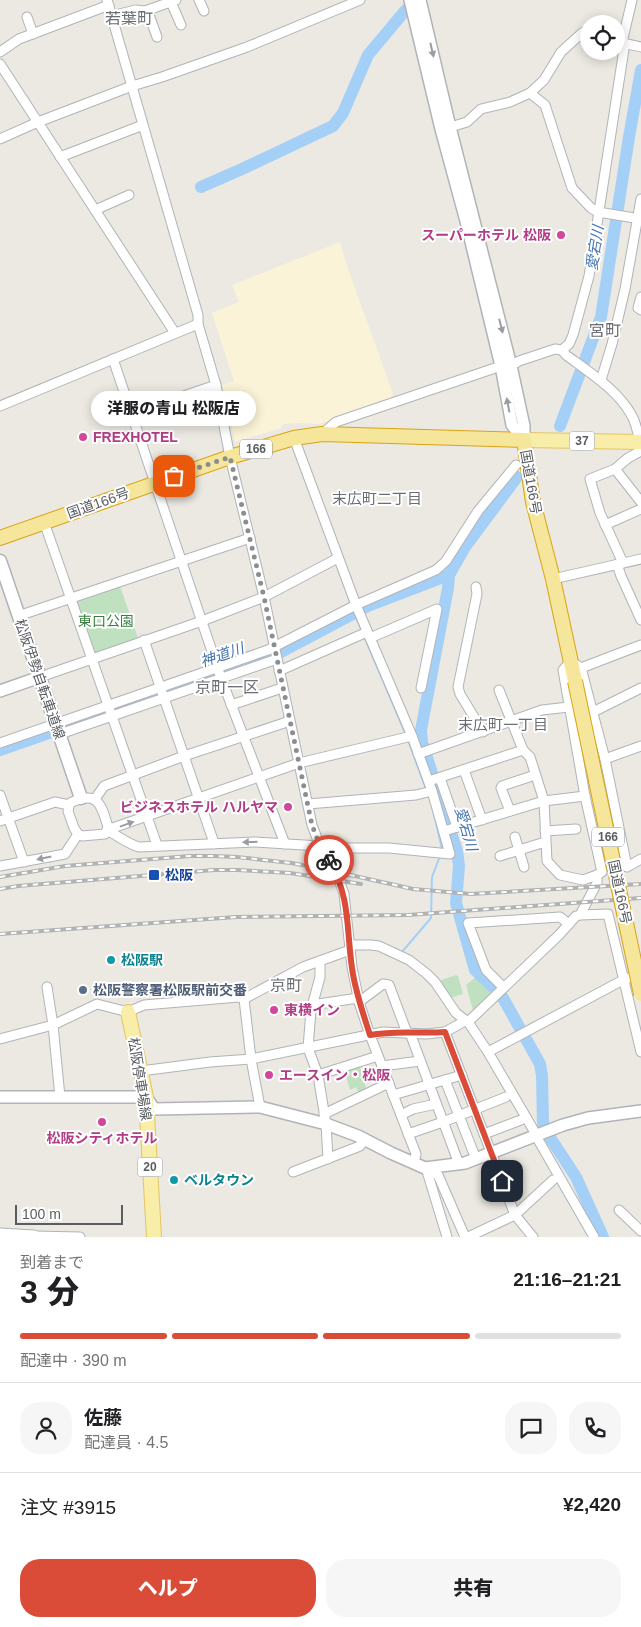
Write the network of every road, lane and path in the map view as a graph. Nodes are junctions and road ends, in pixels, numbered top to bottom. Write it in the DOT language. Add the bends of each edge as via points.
graph roads {
  1 [pos="199,0"];
  2 [pos="360,0"];
  3 [pos="632,0"];
  4 [pos="174,1"];
  5 [pos="108,3"];
  6 [pos="161,3"];
  7 [pos="418,4"];
  8 [pos="145,11"];
  9 [pos="204,11"];
  10 [pos="112,16"];
  11 [pos="27,17"];
  12 [pos="181,25"];
  13 [pos="625,27"];
  14 [pos="33,34"];
  15 [pos="580,35"];
  16 [pos="157,37"];
  17 [pos="625,43"];
  18 [pos="641,46"];
  19 [pos="0,52"];
  20 [pos="622,60"];
  21 [pos="0,64"];
  22 [pos="132,86"];
  23 [pos="530,93"];
  24 [pos="38,122"];
  25 [pos="143,125"];
  26 [pos="445,128"];
  27 [pos="0,139"];
  28 [pos="60,157"];
  29 [pos="129,195"];
  30 [pos="641,200"];
  31 [pos="95,210"];
  32 [pos="598,212"];
  33 [pos="640,219"];
  34 [pos="641,297"];
  35 [pos="641,310"];
  36 [pos="198,324"];
  37 [pos="174,333"];
  38 [pos="564,352"];
  39 [pos="113,359"];
  40 [pos="506,366"];
  41 [pos="598,378"];
  42 [pos="216,384"];
  43 [pos="0,406"];
  44 [pos="131,414"];
  45 [pos="637,415"];
  46 [pos="322,434"];
  47 [pos="294,438"];
  48 [pos="524,440"];
  49 [pos="641,442"];
  50 [pos="641,452"];
  51 [pos="230,457"];
  52 [pos="516,465"];
  53 [pos="615,469"];
  54 [pos="155,482"];
  55 [pos="641,502"];
  56 [pos="641,509"];
  57 [pos="44,522"];
  58 [pos="605,525"];
  59 [pos="0,538"];
  60 [pos="250,538"];
  61 [pos="338,558"];
  62 [pos="641,559"];
  63 [pos="0,561"];
  64 [pos="182,562"];
  65 [pos="620,563"];
  66 [pos="552,579"];
  67 [pos="476,588"];
  68 [pos="264,597"];
  69 [pos="70,599"];
  70 [pos="356,605"];
  71 [pos="18,616"];
  72 [pos="641,620"];
  73 [pos="202,621"];
  74 [pos="366,634"];
  75 [pos="144,640"];
  76 [pos="641,645"];
  77 [pos="274,648"];
  78 [pos="91,658"];
  79 [pos="277,659"];
  80 [pos="218,668"];
  81 [pos="575,670"];
  82 [pos="279,671"];
  83 [pos="40,677"];
  84 [pos="221,678"];
  85 [pos="160,687"];
  86 [pos="282,688"];
  87 [pos="421,688"];
  88 [pos="641,688"];
  89 [pos="499,690"];
  90 [pos="0,691"];
  91 [pos="164,698"];
  92 [pos="231,705"];
  93 [pos="108,706"];
  94 [pos="569,707"];
  95 [pos="592,712"];
  96 [pos="112,717"];
  97 [pos="290,721"];
  98 [pos="512,722"];
  99 [pos="58,729"];
  100 [pos="482,732"];
  101 [pos="408,736"];
  102 [pos="244,737"];
  103 [pos="0,743"];
  104 [pos="641,746"];
  105 [pos="523,750"];
  106 [pos="418,754"];
  107 [pos="184,756"];
  108 [pos="605,759"];
  109 [pos="300,763"];
  110 [pos="464,770"];
  111 [pos="133,775"];
  112 [pos="535,775"];
  113 [pos="259,776"];
  114 [pos="434,779"];
  115 [pos="429,792"];
  116 [pos="0,795"];
  117 [pos="585,796"];
  118 [pos="81,798"];
  119 [pos="198,798"];
  120 [pos="95,799"];
  121 [pos="544,802"];
  122 [pos="308,804"];
  123 [pos="69,806"];
  124 [pos="510,811"];
  125 [pos="147,816"];
  126 [pos="4,820"];
  127 [pos="482,820"];
  128 [pos="456,827"];
  129 [pos="576,829"];
  130 [pos="107,830"];
  131 [pos="444,831"];
  132 [pos="545,831"];
  133 [pos="78,834"];
  134 [pos="515,837"];
  135 [pos="545,842"];
  136 [pos="214,844"];
  137 [pos="286,844"];
  138 [pos="157,846"];
  139 [pos="321,847"];
  140 [pos="519,849"];
  141 [pos="500,856"];
  142 [pos="641,859"];
  143 [pos="24,862"];
  144 [pos="0,866"];
  145 [pos="524,867"];
  146 [pos="627,867"];
  147 [pos="600,874"];
  148 [pos="580,915"];
  149 [pos="568,924"];
  150 [pos="350,948"];
  151 [pos="320,961"];
  152 [pos="641,974"];
  153 [pos="624,980"];
  154 [pos="47,987"];
  155 [pos="500,991"];
  156 [pos="641,994"];
  157 [pos="244,999"];
  158 [pos="358,1000"];
  159 [pos="312,1005"];
  160 [pos="128,1012"];
  161 [pos="466,1021"];
  162 [pos="53,1024"];
  163 [pos="445,1032"];
  164 [pos="408,1033"];
  165 [pos="370,1035"];
  166 [pos="0,1039"];
  167 [pos="308,1048"];
  168 [pos="488,1052"];
  169 [pos="641,1052"];
  170 [pos="378,1056"];
  171 [pos="251,1059"];
  172 [pos="420,1061"];
  173 [pos="382,1066"];
  174 [pos="141,1071"];
  175 [pos="318,1075"];
  176 [pos="462,1075"];
  177 [pos="445,1080"];
  178 [pos="389,1083"];
  179 [pos="428,1084"];
  180 [pos="393,1094"];
  181 [pos="470,1096"];
  182 [pos="0,1097"];
  183 [pos="60,1097"];
  184 [pos="146,1097"];
  185 [pos="506,1097"];
  186 [pos="452,1101"];
  187 [pos="436,1104"];
  188 [pos="260,1107"];
  189 [pos="475,1109"];
  190 [pos="641,1110"];
  191 [pos="401,1115"];
  192 [pos="458,1116"];
  193 [pos="325,1119"];
  194 [pos="521,1120"];
  195 [pos="443,1122"];
  196 [pos="408,1134"];
  197 [pos="484,1134"];
  198 [pos="542,1134"];
  199 [pos="365,1139"];
  200 [pos="492,1153"];
  201 [pos="328,1159"];
  202 [pos="476,1160"];
  203 [pos="414,1163"];
  204 [pos="459,1164"];
  205 [pos="426,1168"];
  206 [pos="293,1172"];
  207 [pos="553,1180"];
  208 [pos="619,1210"];
  209 [pos="515,1214"];
  210 [pos="641,1231"];
  211 [pos="0,1233"];
  212 [pos="34,1236"];
  213 [pos="80,1237"];
  214 [pos="154,1237"];
  215 [pos="446,1237"];
  216 [pos="466,1237"];
  217 [pos="533,1237"];
  218 [pos="594,1237"];
  1 -- 9 [label="street"];
  2 -- 22 [label="street" via="247,47"];
  3 -- 13 [label="street"];
  4 -- 6 [label="street"];
  4 -- 12 [label="street"];
  5 -- 10 [label="street"];
  5 -- 14 [label="street"];
  6 -- 8 [label="street"];
  7 -- 26 [label="street"];
  8 -- 10 [label="street"];
  8 -- 16 [label="street"];
  10 -- 22 [label="street"];
  11 -- 14 [label="street"];
  14 -- 19 [label="street"];
  15 -- 23 [label="street" via="561,52 544,80"];
  17 -- 18 [label="street"];
  20 -- 32 [label="street"];
  21 -- 24 [label="street"];
  22 -- 24 [label="street"];
  22 -- 25 [label="street"];
  23 -- 26 [label="street" via="481,109 467,122"];
  23 -- 32 [label="street" via="545,106 572,188"];
  24 -- 27 [label="street"];
  24 -- 28 [label="street"];
  25 -- 28 [label="street"];
  25 -- 36 [label="street"];
  26 -- 40 [label="street" via="466,222"];
  28 -- 31 [label="street"];
  29 -- 31 [label="street"];
  30 -- 33 [label="street"];
  31 -- 37 [label="street"];
  32 -- 33 [label="street"];
  32 -- 38 [label="street" via="583,301 576,328"];
  33 -- 41 [label="street" via="612,344"];
  34 -- 35 [label="street" via="638,308"];
  36 -- 37 [label="street"];
  36 -- 42 [label="street"];
  37 -- 39 [label="street"];
  38 -- 40 [label="street" via="555,350"];
  38 -- 41 [label="street"];
  39 -- 43 [label="street"];
  39 -- 44 [label="street"];
  40 -- 46 [label="street" via="336,422"];
  40 -- 48 [label="street" via="512,425"];
  41 -- 45 [label="street"];
  42 -- 44 [label="street"];
  42 -- 51 [label="street"];
  44 -- 54 [label="street"];
  45 -- 49 [label="street"];
  46 -- 47 [label="highway, 国道166号 / 166"];
  46 -- 48 [label="highway, 国道166号 / 166"];
  47 -- 51 [label="highway, 国道166号 / 166"];
  47 -- 61 [label="street"];
  48 -- 49 [label="main road, 37"];
  48 -- 66 [label="highway, 国道166号 / 166" via="533,502"];
  50 -- 53 [label="street"];
  51 -- 54 [label="highway, 国道166号 / 166"];
  51 -- 60 [label="street"];
  52 -- 70 [label="street" via="478,511 441,566"];
  53 -- 55 [label="street"];
  53 -- 58 [label="street" via="590,479"];
  54 -- 57 [label="highway, 国道166号 / 166"];
  54 -- 64 [label="street"];
  56 -- 58 [label="street"];
  57 -- 59 [label="highway, 国道166号 / 166"];
  57 -- 69 [label="street"];
  58 -- 65 [label="street"];
  60 -- 64 [label="street"];
  60 -- 68 [label="street"];
  61 -- 68 [label="street"];
  61 -- 70 [label="street"];
  62 -- 65 [label="street"];
  63 -- 71 [label="main road, 松阪伊勢自転車道線"];
  64 -- 69 [label="street"];
  64 -- 73 [label="street"];
  65 -- 66 [label="street"];
  65 -- 72 [label="street" via="621,576"];
  66 -- 81 [label="highway, 国道166号 / 166"];
  67 -- 100 [label="street" via="458,687"];
  68 -- 73 [label="street"];
  68 -- 77 [label="street"];
  69 -- 71 [label="street"];
  69 -- 78 [label="street"];
  70 -- 74 [label="street"];
  70 -- 77 [label="street"];
  71 -- 83 [label="main road, 松阪伊勢自転車道線"];
  73 -- 75 [label="street"];
  73 -- 80 [label="street"];
  74 -- 82 [label="street"];
  74 -- 87 [label="street" via="437,609"];
  74 -- 101 [label="street"];
  75 -- 78 [label="street"];
  75 -- 85 [label="street"];
  76 -- 81 [label="street"];
  77 -- 79 [label="street"];
  77 -- 80 [label="street"];
  78 -- 83 [label="street"];
  78 -- 93 [label="street"];
  79 -- 82 [label="street"];
  79 -- 84 [label="street"];
  80 -- 84 [label="street"];
  80 -- 85 [label="street"];
  81 -- 94 [label="street" via="563,670"];
  81 -- 95 [label="street"];
  81 -- 156 [label="highway, 国道166号 / 166, bridge"];
  82 -- 86 [label="street"];
  83 -- 90 [label="street"];
  83 -- 99 [label="main road, 松阪伊勢自転車道線"];
  84 -- 91 [label="street"];
  84 -- 92 [label="street"];
  85 -- 91 [label="street"];
  85 -- 93 [label="street"];
  86 -- 92 [label="street"];
  86 -- 97 [label="street"];
  88 -- 95 [label="street"];
  89 -- 98 [label="street"];
  91 -- 96 [label="street"];
  91 -- 107 [label="street"];
  92 -- 102 [label="street"];
  93 -- 96 [label="street"];
  93 -- 99 [label="street"];
  94 -- 98 [label="street" via="542,710"];
  94 -- 117 [label="street"];
  95 -- 108 [label="street"];
  96 -- 99 [label="street"];
  96 -- 111 [label="street"];
  97 -- 102 [label="street"];
  97 -- 109 [label="street"];
  98 -- 100 [label="street"];
  98 -- 105 [label="street"];
  99 -- 103 [label="street"];
  99 -- 118 [label="main road, 松阪伊勢自転車道線"];
  100 -- 106 [label="street"];
  101 -- 106 [label="street"];
  101 -- 109 [label="street"];
  102 -- 107 [label="street"];
  102 -- 113 [label="street"];
  104 -- 108 [label="street"];
  105 -- 110 [label="street"];
  105 -- 112 [label="street" via="530,757"];
  106 -- 114 [label="street"];
  107 -- 111 [label="street"];
  107 -- 119 [label="street"];
  108 -- 146 [label="street"];
  109 -- 113 [label="street"];
  109 -- 122 [label="street"];
  110 -- 114 [label="street"];
  110 -- 127 [label="street"];
  111 -- 120 [label="street" via="104,786"];
  111 -- 125 [label="street"];
  112 -- 121 [label="street"];
  112 -- 124 [label="street" via="502,786"];
  113 -- 119 [label="street"];
  113 -- 137 [label="street"];
  114 -- 115 [label="street"];
  114 -- 128 [label="street"];
  115 -- 122 [label="street"];
  115 -- 131 [label="street"];
  116 -- 126 [label="street"];
  117 -- 121 [label="street"];
  117 -- 147 [label="street"];
  118 -- 120 [label="street"];
  118 -- 123 [label="street"];
  119 -- 125 [label="street"];
  119 -- 136 [label="street"];
  120 -- 130 [label="street" via="100,804"];
  121 -- 124 [label="street"];
  121 -- 132 [label="street"];
  122 -- 139 [label="street"];
  123 -- 126 [label="street" via="55,802"];
  123 -- 133 [label="street"];
  124 -- 127 [label="street"];
  130 -- 125 [label="street, one-way"];
  125 -- 138 [label="street"];
  126 -- 143 [label="street"];
  127 -- 128 [label="street"];
  128 -- 131 [label="street"];
  129 -- 132 [label="street"];
  130 -- 133 [label="street" via="105,834"];
  130 -- 138 [label="street" via="132,845"];
  131 -- 139 [label="street" via="450,854 388,848"];
  132 -- 135 [label="street"];
  133 -- 143 [label="street, one-way" via="64,854"];
  134 -- 140 [label="street"];
  135 -- 140 [label="street"];
  135 -- 147 [label="street" via="547,861 560,875 583,880"];
  137 -- 136 [label="street, one-way"];
  136 -- 138 [label="street"];
  137 -- 139 [label="street"];
  139 -- 150 [label="street" via="337,874 344,894"];
  140 -- 141 [label="street"];
  140 -- 145 [label="street"];
  142 -- 146 [label="street"];
  143 -- 144 [label="street"];
  146 -- 147 [label="street"];
  147 -- 148 [label="street"];
  148 -- 149 [label="street"];
  148 -- 153 [label="street" via="608,914"];
  149 -- 155 [label="street"];
  149 -- 155 [label="street" via="560,917 468,923 486,970"];
  150 -- 151 [label="street"];
  150 -- 158 [label="street"];
  150 -- 161 [label="street" via="379,946 404,957 427,974 456,1013"];
  151 -- 157 [label="street" via="303,966"];
  151 -- 159 [label="street" via="320,978"];
  152 -- 153 [label="street"];
  153 -- 168 [label="street"];
  153 -- 169 [label="street"];
  154 -- 162 [label="street"];
  155 -- 161 [label="street"];
  157 -- 160 [label="street" via="144,1005"];
  157 -- 171 [label="street"];
  158 -- 159 [label="street"];
  158 -- 164 [label="street" via="383,984 389,985"];
  158 -- 165 [label="street"];
  159 -- 167 [label="street"];
  160 -- 162 [label="street" via="97,1004"];
  160 -- 174 [label="main road, 松阪停車場線 / 20"];
  161 -- 163 [label="street"];
  161 -- 168 [label="street"];
  162 -- 166 [label="street"];
  162 -- 183 [label="street"];
  163 -- 164 [label="street"];
  163 -- 176 [label="street"];
  164 -- 165 [label="street"];
  164 -- 172 [label="street"];
  165 -- 167 [label="street"];
  165 -- 170 [label="street"];
  167 -- 171 [label="street"];
  167 -- 175 [label="street"];
  168 -- 198 [label="street"];
  170 -- 173 [label="street"];
  170 -- 175 [label="street"];
  171 -- 174 [label="street"];
  171 -- 188 [label="street"];
  172 -- 173 [label="street"];
  172 -- 179 [label="street"];
  173 -- 178 [label="street"];
  174 -- 184 [label="main road, 松阪停車場線 / 20"];
  175 -- 193 [label="street"];
  176 -- 177 [label="street"];
  176 -- 181 [label="street"];
  177 -- 179 [label="street"];
  177 -- 186 [label="street"];
  178 -- 180 [label="street"];
  178 -- 193 [label="street"];
  179 -- 180 [label="street"];
  179 -- 187 [label="street"];
  180 -- 191 [label="street"];
  181 -- 186 [label="street"];
  181 -- 189 [label="street"];
  182 -- 183 [label="street"];
  183 -- 184 [label="street"];
  184 -- 188 [label="street" via="154,1109"];
  184 -- 214 [label="main road, 松阪停車場線 / 20"];
  185 -- 189 [label="street"];
  186 -- 187 [label="street"];
  186 -- 192 [label="street"];
  187 -- 191 [label="street"];
  187 -- 195 [label="street"];
  188 -- 193 [label="street"];
  189 -- 192 [label="street"];
  189 -- 197 [label="street"];
  190 -- 198 [label="street" via="588,1118"];
  191 -- 196 [label="street"];
  192 -- 195 [label="street"];
  192 -- 202 [label="street"];
  193 -- 199 [label="street"];
  193 -- 201 [label="street"];
  194 -- 197 [label="street"];
  195 -- 196 [label="street"];
  195 -- 204 [label="street"];
  196 -- 203 [label="street" via="416,1154"];
  197 -- 200 [label="street"];
  198 -- 200 [label="street"];
  198 -- 218 [label="street"];
  199 -- 201 [label="street" via="360,1146"];
  199 -- 203 [label="street"];
  200 -- 202 [label="street"];
  200 -- 209 [label="street"];
  201 -- 206 [label="street"];
  202 -- 204 [label="street"];
  203 -- 205 [label="street"];
  204 -- 205 [label="street"];
  205 -- 215 [label="street"];
  205 -- 216 [label="street" via="438,1175"];
  207 -- 209 [label="street"];
  208 -- 210 [label="street"];
  209 -- 216 [label="street"];
  209 -- 217 [label="street"];
  211 -- 212 [label="street"];
  212 -- 213 [label="street"];
}
